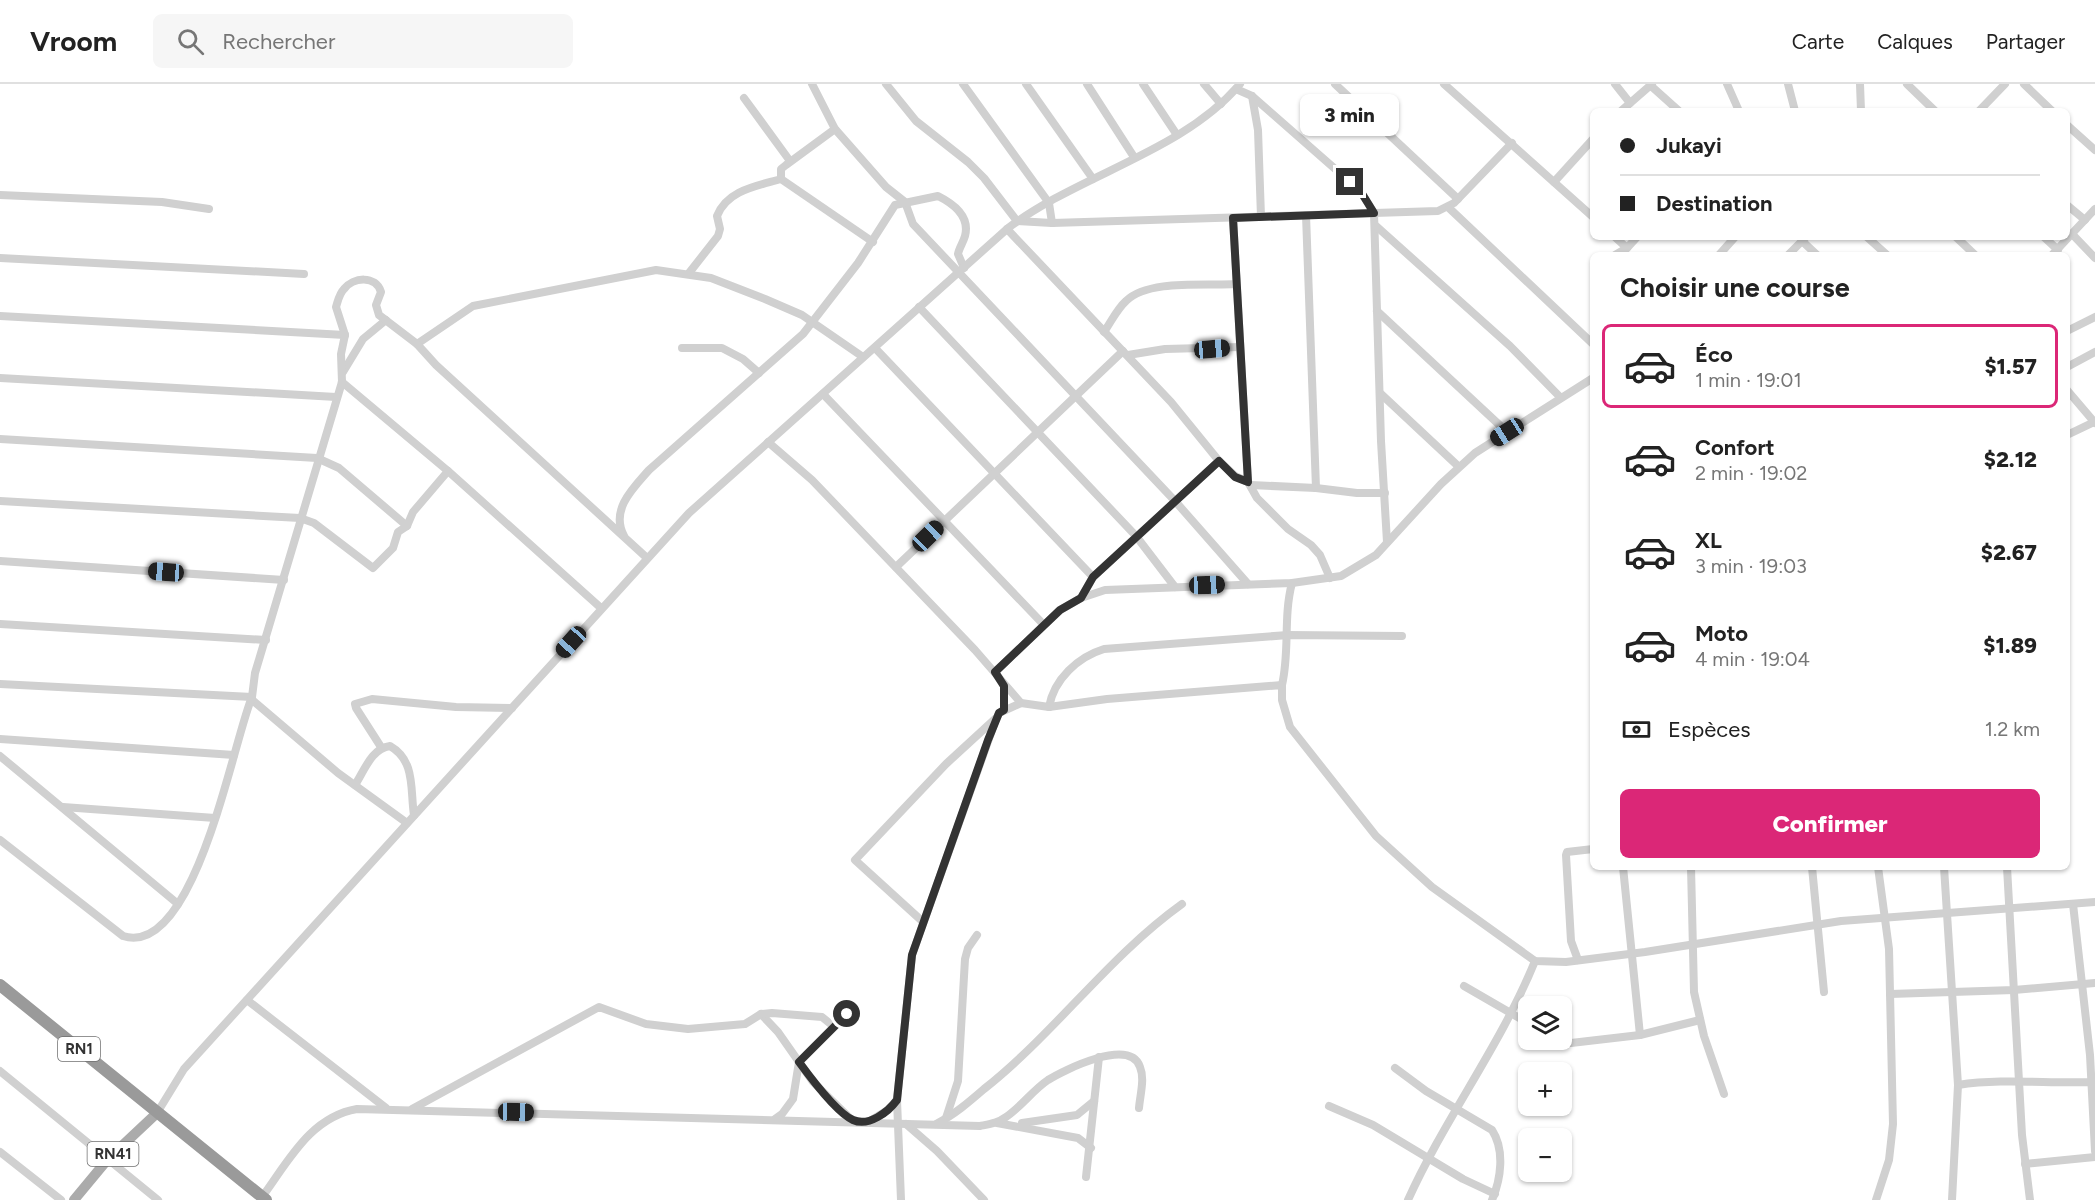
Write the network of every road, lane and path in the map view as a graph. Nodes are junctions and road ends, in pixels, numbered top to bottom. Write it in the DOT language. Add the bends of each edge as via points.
graph roads {
  1 [pos="813,84"];
  2 [pos="886,84"];
  3 [pos="963,84"];
  4 [pos="1026,84"];
  5 [pos="1087,84"];
  6 [pos="1143,84"];
  7 [pos="1204,84"];
  8 [pos="1335,84"];
  9 [pos="1444,84"];
  10 [pos="1615,84"];
  11 [pos="1727,84"];
  12 [pos="1788,84"];
  13 [pos="1860,84"];
  14 [pos="1907,84"];
  15 [pos="2024,84"];
  16 [pos="1651,85"];
  17 [pos="2002,85"];
  18 [pos="1238,87"];
  19 [pos="1251,96"];
  20 [pos="744,98"];
  21 [pos="1630,103"];
  22 [pos="1221,104"];
  23 [pos="1624,108"];
  24 [pos="1676,108"];
  25 [pos="1738,108"];
  26 [pos="1794,108"];
  27 [pos="1861,108"];
  28 [pos="1932,108"];
  29 [pos="1981,108"];
  30 [pos="2049,108"];
  31 [pos="2070,128"];
  32 [pos="835,129"];
  33 [pos="1177,135"];
  34 [pos="1590,142"];
  35 [pos="1512,143"];
  36 [pos="2095,150"];
  37 [pos="1134,156"];
  38 [pos="790,161"];
  39 [pos="781,179"];
  40 [pos="1093,179"];
  41 [pos="1554,182"];
  42 [pos="0,195"];
  43 [pos="1458,199"];
  44 [pos="904,202"];
  45 [pos="1049,203"];
  46 [pos="209,208"];
  47 [pos="1449,208"];
  48 [pos="2070,208"];
  49 [pos="2095,208"];
  50 [pos="1374,213"];
  51 [pos="1590,214"];
  52 [pos="1306,215"];
  53 [pos="1261,217"];
  54 [pos="1233,218"];
  55 [pos="2085,220"];
  56 [pos="1017,221"];
  57 [pos="1052,223"];
  58 [pos="1376,226"];
  59 [pos="1007,229"];
  60 [pos="2073,235"];
  61 [pos="2070,238"];
  62 [pos="1619,240"];
  63 [pos="1634,240"];
  64 [pos="1732,240"];
  65 [pos="1803,240"];
  66 [pos="1805,240"];
  67 [pos="1870,240"];
  68 [pos="1959,240"];
  69 [pos="2068,240"];
  70 [pos="873,242"];
  71 [pos="1627,248"];
  72 [pos="1620,252"];
  73 [pos="1722,252"];
  74 [pos="1791,252"];
  75 [pos="1815,252"];
  76 [pos="1884,252"];
  77 [pos="1972,252"];
  78 [pos="2055,252"];
  79 [pos="0,258"];
  80 [pos="2095,258"];
  81 [pos="698,264"];
  82 [pos="961,270"];
  83 [pos="689,273"];
  84 [pos="304,274"];
  85 [pos="711,278"];
  86 [pos="1236,284"];
  87 [pos="919,307"];
  88 [pos="1377,311"];
  89 [pos="802,315"];
  90 [pos="0,316"];
  91 [pos="2095,317"];
  92 [pos="386,320"];
  93 [pos="813,322"];
  94 [pos="2070,330"];
  95 [pos="825,332"];
  96 [pos="1104,332"];
  97 [pos="803,334"];
  98 [pos="345,335"];
  99 [pos="1590,341"];
  100 [pos="417,344"];
  101 [pos="1240,347"];
  102 [pos="682,348"];
  103 [pos="875,348"];
  104 [pos="2095,352"];
  105 [pos="1126,353"];
  106 [pos="863,357"];
  107 [pos="2070,365"];
  108 [pos="759,373"];
  109 [pos="0,378"];
  110 [pos="342,378"];
  111 [pos="1590,380"];
  112 [pos="823,394"];
  113 [pos="1381,394"];
  114 [pos="2070,394"];
  115 [pos="336,396"];
  116 [pos="1075,396"];
  117 [pos="1560,397"];
  118 [pos="2095,423"];
  119 [pos="1037,432"];
  120 [pos="1507,432"];
  121 [pos="2070,434"];
  122 [pos="0,439"];
  123 [pos="768,442"];
  124 [pos="317,458"];
  125 [pos="1219,461"];
  126 [pos="1458,466"];
  127 [pos="448,471"];
  128 [pos="995,474"];
  129 [pos="1249,483"];
  130 [pos="1316,488"];
  131 [pos="1384,493"];
  132 [pos="0,501"];
  133 [pos="1175,501"];
  134 [pos="300,518"];
  135 [pos="944,521"];
  136 [pos="407,526"];
  137 [pos="1136,536"];
  138 [pos="628,542"];
  139 [pos="1388,542"];
  140 [pos="647,558"];
  141 [pos="0,561"];
  142 [pos="896,567"];
  143 [pos="1093,577"];
  144 [pos="1330,578"];
  145 [pos="284,580"];
  146 [pos="1292,583"];
  147 [pos="1248,584"];
  148 [pos="1175,586"];
  149 [pos="1081,598"];
  150 [pos="601,608"];
  151 [pos="0,624"];
  152 [pos="1043,624"];
  153 [pos="1288,634"];
  154 [pos="1402,636"];
  155 [pos="267,640"];
  156 [pos="995,672"];
  157 [pos="0,684"];
  158 [pos="1282,685"];
  159 [pos="1004,686"];
  160 [pos="251,698"];
  161 [pos="1021,703"];
  162 [pos="1049,707"];
  163 [pos="512,708"];
  164 [pos="1004,710"];
  165 [pos="996,719"];
  166 [pos="0,739"];
  167 [pos="381,747"];
  168 [pos="234,755"];
  169 [pos="0,756"];
  170 [pos="355,785"];
  171 [pos="63,807"];
  172 [pos="414,814"];
  173 [pos="215,818"];
  174 [pos="407,823"];
  175 [pos="0,840"];
  176 [pos="1590,849"];
  177 [pos="1623,870"];
  178 [pos="1691,870"];
  179 [pos="1812,870"];
  180 [pos="1878,870"];
  181 [pos="1944,870"];
  182 [pos="2007,870"];
  183 [pos="2095,902"];
  184 [pos="178,904"];
  185 [pos="1182,904"];
  186 [pos="2073,904"];
  187 [pos="2009,910"];
  188 [pos="1946,914"];
  189 [pos="1886,919"];
  190 [pos="922,921"];
  191 [pos="1820,924"];
  192 [pos="977,934"];
  193 [pos="1692,944"];
  194 [pos="1633,953"];
  195 [pos="1578,960"];
  196 [pos="1535,961"];
  197 [pos="2095,983"];
  198 [pos="2080,984"];
  199 [pos="0,985"];
  200 [pos="1464,986"];
  201 [pos="2014,990"];
  202 [pos="1951,991"];
  203 [pos="1824,992"];
  204 [pos="1890,993"];
  205 [pos="247,1000"];
  206 [pos="761,1014"];
  207 [pos="847,1014"];
  208 [pos="1509,1014"];
  209 [pos="1518,1018"];
  210 [pos="1700,1020"];
  211 [pos="833,1026"];
  212 [pos="1640,1035"];
  213 [pos="1572,1043"];
  214 [pos="1099,1057"];
  215 [pos="799,1062"];
  216 [pos="1395,1068"];
  217 [pos="0,1071"];
  218 [pos="2094,1082"];
  219 [pos="2021,1083"];
  220 [pos="1958,1084"];
  221 [pos="1724,1094"];
  222 [pos="897,1100"];
  223 [pos="1094,1101"];
  224 [pos="1329,1106"];
  225 [pos="387,1108"];
  226 [pos="1139,1108"];
  227 [pos="1457,1109"];
  228 [pos="411,1110"];
  229 [pos="157,1113"];
  230 [pos="1077,1115"];
  231 [pos="945,1119"];
  232 [pos="774,1120"];
  233 [pos="853,1120"];
  234 [pos="870,1121"];
  235 [pos="996,1123"];
  236 [pos="902,1124"];
  237 [pos="935,1124"];
  238 [pos="1014,1124"];
  239 [pos="1093,1127"];
  240 [pos="1078,1138"];
  241 [pos="1091,1148"];
  242 [pos="2095,1151"];
  243 [pos="0,1152"];
  244 [pos="1428,1156"];
  245 [pos="2095,1157"];
  246 [pos="108,1159"];
  247 [pos="2025,1164"];
  248 [pos="1086,1177"];
  249 [pos="1494,1197"];
  250 [pos="264,1199"];
  251 [pos="61,1200"];
  252 [pos="74,1200"];
  253 [pos="158,1200"];
  254 [pos="901,1200"];
  255 [pos="984,1200"];
  256 [pos="1408,1200"];
  257 [pos="1876,1200"];
  258 [pos="1952,1200"];
  259 [pos="2030,1200"];
  1 -- 32 [label="street"];
  2 -- 56 [label="street" via="916,121 984,178"];
  3 -- 45 [label="street"];
  4 -- 40 [label="street"];
  5 -- 37 [label="street"];
  6 -- 33 [label="street"];
  7 -- 22 [label="street"];
  8 -- 43 [label="street"];
  9 -- 35 [label="street"];
  10 -- 21 [label="street"];
  11 -- 25 [label="street"];
  12 -- 26 [label="street"];
  13 -- 27 [label="street"];
  14 -- 28 [label="street"];
  15 -- 30 [label="street"];
  16 -- 21 [label="street"];
  16 -- 24 [label="street"];
  17 -- 29 [label="street"];
  18 -- 19 [label="street"];
  18 -- 22 [label="street"];
  19 -- 50 [label="street" via="1361,192"];
  19 -- 53 [label="street" via="1258,130"];
  20 -- 38 [label="street"];
  21 -- 23 [label="street"];
  22 -- 33 [label="street"];
  31 -- 36 [label="street"];
  32 -- 38 [label="street"];
  32 -- 44 [label="street"];
  33 -- 37 [label="street"];
  34 -- 41 [label="street"];
  35 -- 41 [label="street"];
  35 -- 43 [label="street"];
  37 -- 40 [label="street"];
  38 -- 39 [label="street" via="781,169"];
  39 -- 70 [label="street"];
  39 -- 81 [label="street" via="741,190 725,204 717,216 718,236"];
  40 -- 45 [label="street"];
  41 -- 51 [label="street"];
  42 -- 46 [label="street" via="162,202"];
  43 -- 47 [label="street"];
  44 -- 70 [label="street" via="891,209"];
  44 -- 82 [label="street" via="913,224"];
  44 -- 82 [label="street" via="938,196 960,212 966,226 958,254"];
  45 -- 56 [label="street"];
  45 -- 57 [label="street"];
  47 -- 50 [label="street"];
  47 -- 99 [label="street"];
  48 -- 55 [label="street"];
  49 -- 55 [label="street"];
  50 -- 52 [label="street"];
  50 -- 58 [label="street"];
  52 -- 53 [label="street"];
  52 -- 130 [label="street"];
  53 -- 54 [label="street"];
  54 -- 57 [label="street"];
  54 -- 86 [label="street"];
  55 -- 60 [label="street"];
  56 -- 57 [label="street"];
  56 -- 59 [label="street"];
  58 -- 88 [label="street"];
  58 -- 117 [label="street" via="1510,346"];
  59 -- 82 [label="street"];
  59 -- 96 [label="street"];
  60 -- 61 [label="street"];
  60 -- 80 [label="street"];
  62 -- 71 [label="street"];
  63 -- 71 [label="street"];
  64 -- 73 [label="street"];
  65 -- 74 [label="street"];
  66 -- 75 [label="street"];
  67 -- 76 [label="street"];
  68 -- 77 [label="street"];
  69 -- 78 [label="street"];
  70 -- 93 [label="street"];
  71 -- 72 [label="street"];
  79 -- 84 [label="street"];
  81 -- 83 [label="street"];
  81 -- 85 [label="street"];
  82 -- 87 [label="street"];
  82 -- 116 [label="street"];
  83 -- 85 [label="street"];
  83 -- 100 [label="street" via="640,272 473,306"];
  85 -- 89 [label="street"];
  86 -- 96 [label="street" via="1139,291 1126,300"];
  86 -- 101 [label="street"];
  87 -- 103 [label="street"];
  87 -- 119 [label="street"];
  88 -- 113 [label="street"];
  88 -- 120 [label="street"];
  89 -- 93 [label="street"];
  89 -- 97 [label="street"];
  90 -- 98 [label="street"];
  91 -- 94 [label="street"];
  92 -- 98 [label="street" via="376,310 380,288 366,279 350,283 336,307"];
  92 -- 100 [label="street"];
  92 -- 110 [label="street" via="363,339"];
  93 -- 95 [label="street"];
  93 -- 97 [label="street"];
  95 -- 97 [label="street"];
  95 -- 106 [label="street"];
  96 -- 105 [label="street"];
  97 -- 108 [label="street"];
  98 -- 110 [label="street"];
  100 -- 138 [label="street"];
  101 -- 105 [label="street"];
  101 -- 129 [label="street"];
  102 -- 108 [label="street" via="722,348"];
  103 -- 106 [label="street"];
  103 -- 128 [label="street"];
  104 -- 107 [label="street"];
  105 -- 116 [label="street"];
  105 -- 125 [label="street"];
  106 -- 112 [label="street"];
  108 -- 138 [label="street" via="650,470 631,492 620,518"];
  109 -- 115 [label="street"];
  110 -- 115 [label="street"];
  110 -- 127 [label="street"];
  111 -- 117 [label="street"];
  112 -- 123 [label="street"];
  112 -- 135 [label="street"];
  113 -- 126 [label="street"];
  113 -- 131 [label="street"];
  114 -- 118 [label="street"];
  115 -- 124 [label="street"];
  116 -- 119 [label="street"];
  116 -- 133 [label="street"];
  117 -- 120 [label="street"];
  118 -- 121 [label="street"];
  119 -- 128 [label="street"];
  119 -- 137 [label="street"];
  120 -- 126 [label="street"];
  122 -- 124 [label="street"];
  123 -- 140 [label="street" via="708,494"];
  123 -- 142 [label="street" via="812,480"];
  124 -- 134 [label="street"];
  124 -- 136 [label="street" via="330,461"];
  125 -- 129 [label="street" via="1235,477"];
  125 -- 133 [label="street"];
  126 -- 139 [label="street"];
  127 -- 136 [label="street" via="413,512"];
  127 -- 150 [label="street"];
  128 -- 135 [label="street"];
  128 -- 143 [label="street"];
  129 -- 130 [label="street"];
  129 -- 144 [label="street" via="1257,498 1320,555"];
  130 -- 131 [label="street"];
  131 -- 139 [label="street"];
  132 -- 134 [label="street"];
  133 -- 137 [label="street"];
  133 -- 147 [label="street"];
  134 -- 136 [label="street" via="314,523 373,568 393,548 398,532"];
  134 -- 145 [label="street"];
  135 -- 142 [label="street"];
  135 -- 152 [label="street"];
  137 -- 143 [label="street"];
  137 -- 148 [label="street"];
  138 -- 140 [label="street"];
  139 -- 144 [label="street" via="1364,564"];
  140 -- 150 [label="street"];
  141 -- 145 [label="street"];
  142 -- 156 [label="street"];
  143 -- 149 [label="street"];
  144 -- 146 [label="street"];
  145 -- 155 [label="street"];
  146 -- 147 [label="street"];
  146 -- 153 [label="street" via="1287,600"];
  147 -- 148 [label="street"];
  148 -- 149 [label="street" via="1105,590"];
  149 -- 152 [label="street"];
  150 -- 163 [label="street"];
  151 -- 155 [label="street"];
  152 -- 156 [label="street"];
  153 -- 154 [label="street"];
  153 -- 158 [label="street"];
  153 -- 162 [label="street" via="1095,652 1059,682"];
  155 -- 160 [label="street"];
  156 -- 159 [label="street"];
  157 -- 160 [label="street"];
  158 -- 162 [label="street"];
  158 -- 196 [label="street" via="1290,727 1376,836 1432,887"];
  159 -- 161 [label="street"];
  159 -- 164 [label="street"];
  160 -- 168 [label="street"];
  160 -- 170 [label="street"];
  161 -- 162 [label="street"];
  161 -- 164 [label="street"];
  163 -- 167 [label="street" via="359,701 356,708"];
  163 -- 172 [label="street"];
  164 -- 165 [label="street"];
  165 -- 190 [label="street"];
  165 -- 190 [label="street" via="946,764 855,860"];
  166 -- 168 [label="street"];
  167 -- 170 [label="street"];
  167 -- 172 [label="street" via="396,750 409,770"];
  168 -- 173 [label="street"];
  169 -- 171 [label="street"];
  170 -- 174 [label="street"];
  171 -- 173 [label="street"];
  171 -- 184 [label="street"];
  172 -- 174 [label="street"];
  173 -- 184 [label="street" via="198,870"];
  174 -- 205 [label="street"];
  175 -- 184 [label="street" via="123,936 132,939 153,931"];
  176 -- 195 [label="street" via="1566,855 1571,941"];
  177 -- 194 [label="street"];
  178 -- 193 [label="street"];
  179 -- 191 [label="street" via="1816,918"];
  180 -- 189 [label="street"];
  181 -- 188 [label="street"];
  182 -- 187 [label="street"];
  183 -- 186 [label="street"];
  185 -- 231 [label="street" via="1127,947 1091,988 999,1077"];
  186 -- 187 [label="street"];
  186 -- 198 [label="street"];
  187 -- 188 [label="street"];
  187 -- 201 [label="street"];
  188 -- 189 [label="street"];
  188 -- 202 [label="street"];
  189 -- 191 [label="street"];
  189 -- 204 [label="street"];
  190 -- 222 [label="street" via="910,964"];
  191 -- 193 [label="street"];
  191 -- 203 [label="street"];
  192 -- 231 [label="street" via="965,959 958,1081"];
  193 -- 194 [label="street"];
  193 -- 210 [label="street" via="1694,992"];
  194 -- 195 [label="street"];
  194 -- 212 [label="street"];
  195 -- 196 [label="street"];
  196 -- 208 [label="street"];
  197 -- 198 [label="street"];
  198 -- 201 [label="street"];
  198 -- 218 [label="street"];
  199 -- 229 [label="highway, RN1"];
  200 -- 208 [label="street"];
  201 -- 202 [label="street"];
  201 -- 219 [label="street"];
  202 -- 204 [label="street"];
  202 -- 220 [label="street"];
  204 -- 257 [label="street" via="1892,1143 1884,1183"];
  205 -- 225 [label="street"];
  205 -- 229 [label="street" via="184,1069"];
  206 -- 211 [label="street" via="811,1015 822,1017"];
  206 -- 215 [label="street"];
  206 -- 228 [label="street" via="745,1024 688,1029 646,1024 599,1007"];
  207 -- 211 [label="street"];
  208 -- 209 [label="street"];
  208 -- 227 [label="street"];
  210 -- 212 [label="street"];
  210 -- 221 [label="street"];
  211 -- 215 [label="street"];
  212 -- 213 [label="street"];
  214 -- 223 [label="street"];
  214 -- 226 [label="street" via="1124,1056 1140,1064"];
  214 -- 235 [label="street" via="1047,1081"];
  215 -- 232 [label="street" via="793,1099"];
  215 -- 233 [label="street" via="828,1098"];
  216 -- 227 [label="street"];
  217 -- 246 [label="street"];
  218 -- 219 [label="street"];
  218 -- 242 [label="street"];
  219 -- 220 [label="street" via="2002,1080"];
  219 -- 247 [label="street"];
  220 -- 258 [label="street"];
  222 -- 234 [label="street"];
  222 -- 236 [label="street"];
  223 -- 230 [label="street"];
  223 -- 239 [label="street"];
  224 -- 244 [label="street"];
  225 -- 228 [label="street"];
  225 -- 250 [label="street" via="341,1112 321,1123"];
  227 -- 244 [label="street"];
  227 -- 249 [label="street" via="1492,1130 1497,1139 1500,1170"];
  228 -- 232 [label="street"];
  229 -- 246 [label="main road, RN41"];
  229 -- 250 [label="highway, RN1"];
  230 -- 238 [label="street"];
  230 -- 239 [label="street"];
  231 -- 237 [label="street"];
  232 -- 233 [label="street"];
  233 -- 234 [label="street"];
  234 -- 236 [label="street"];
  235 -- 237 [label="street"];
  235 -- 238 [label="street"];
  236 -- 237 [label="street"];
  236 -- 254 [label="street"];
  236 -- 255 [label="street" via="951,1164"];
  238 -- 240 [label="street"];
  239 -- 240 [label="street"];
  239 -- 241 [label="street"];
  240 -- 241 [label="street"];
  241 -- 248 [label="street"];
  243 -- 251 [label="street"];
  244 -- 249 [label="street"];
  244 -- 256 [label="street"];
  245 -- 247 [label="street"];
  246 -- 252 [label="main road, RN41"];
  246 -- 253 [label="street"];
  247 -- 259 [label="street"];
}
